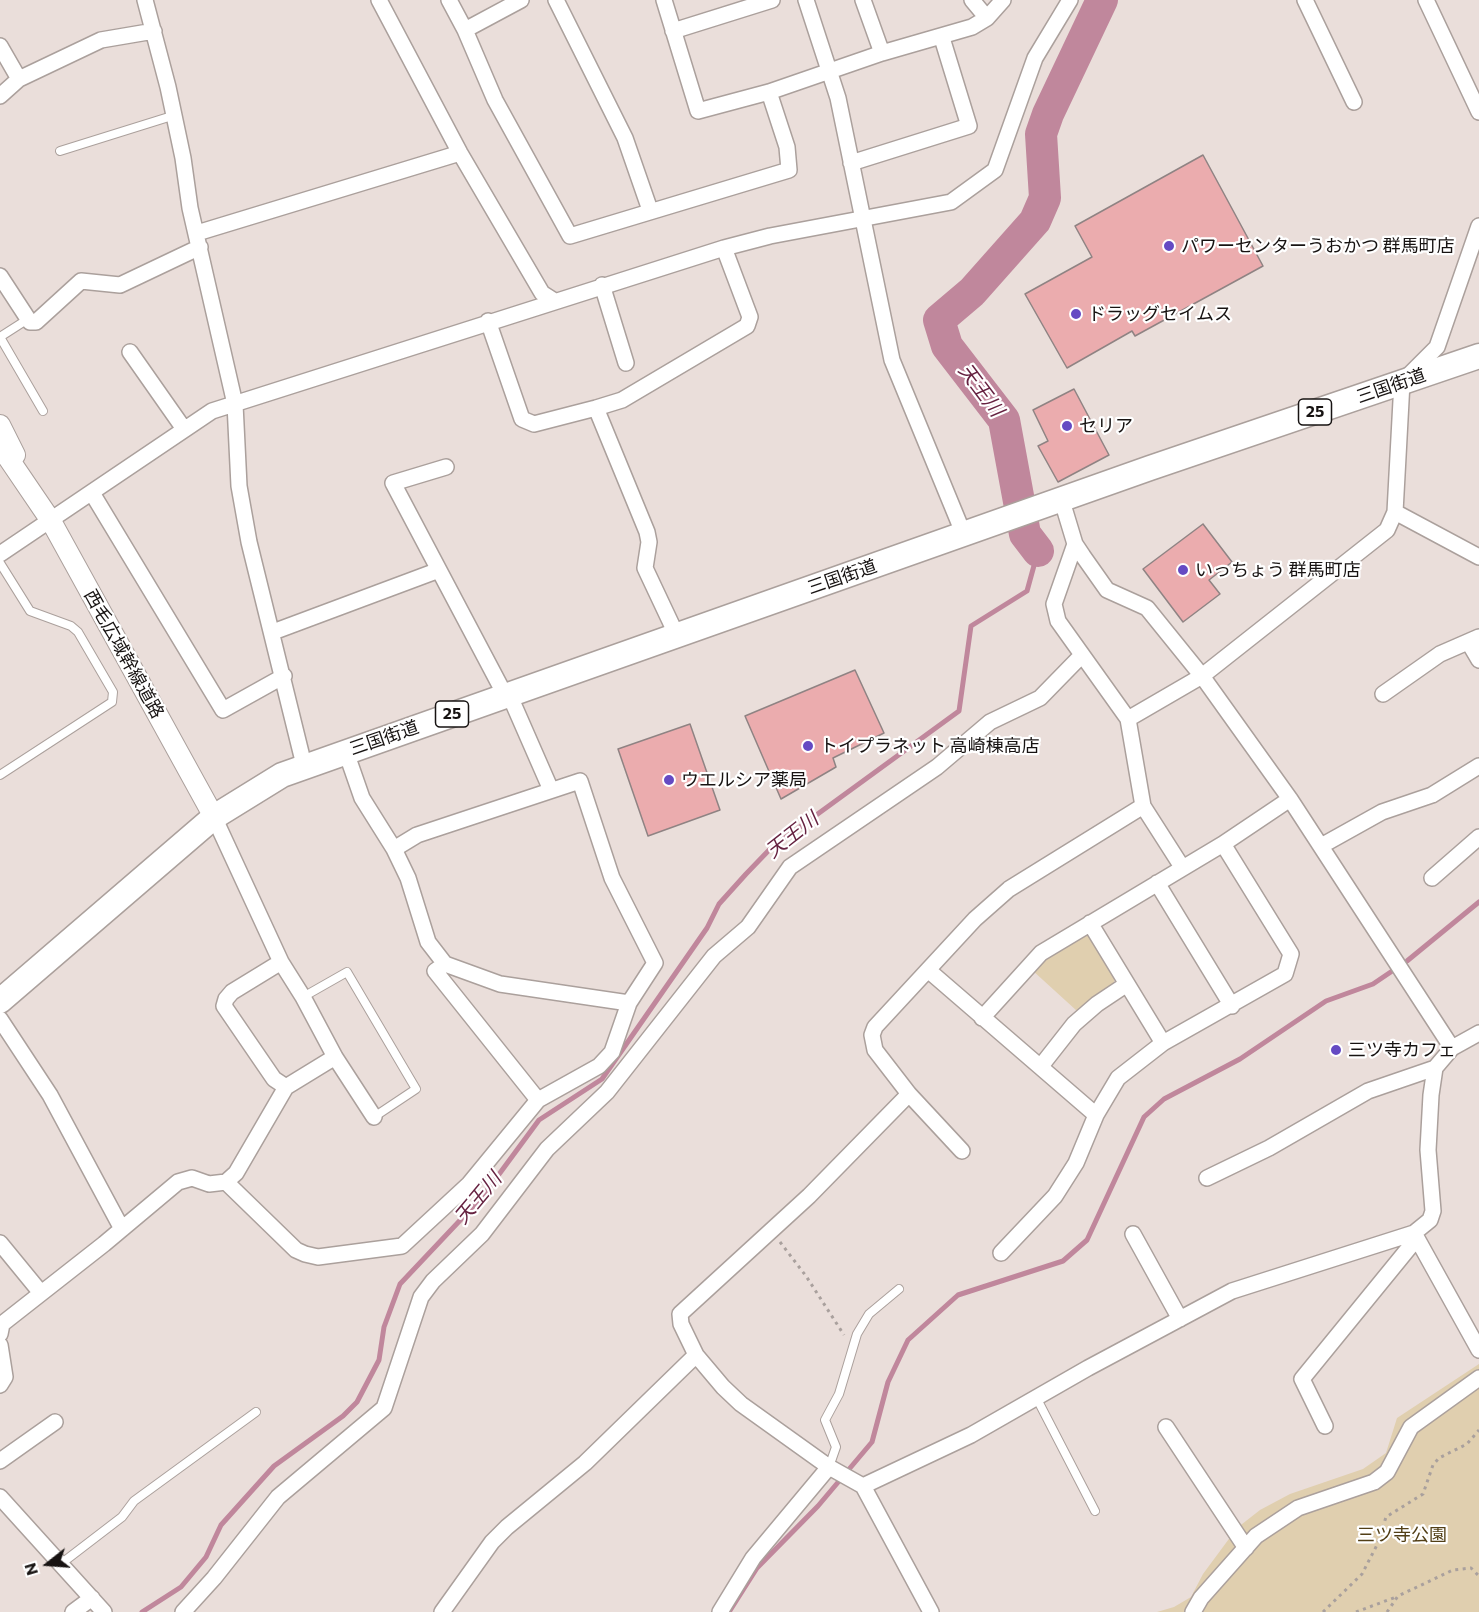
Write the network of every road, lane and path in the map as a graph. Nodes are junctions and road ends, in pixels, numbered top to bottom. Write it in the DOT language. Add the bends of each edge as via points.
graph roads {
  1 [pos="144,0"];
  2 [pos="379,0"];
  3 [pos="449,0"];
  4 [pos="521,0"];
  5 [pos="556,0"];
  6 [pos="664,0"];
  7 [pos="772,0"];
  8 [pos="806,0"];
  9 [pos="863,0"];
  10 [pos="972,0"];
  11 [pos="1003,0"];
  12 [pos="1070,0"];
  13 [pos="1305,0"];
  14 [pos="1426,0"];
  15 [pos="987,18"];
  16 [pos="465,30"];
  17 [pos="154,31"];
  18 [pos="673,31"];
  19 [pos="942,38"];
  20 [pos="0,46"];
  21 [pos="882,54"];
  22 [pos="830,71"];
  23 [pos="19,79"];
  24 [pos="769,92"];
  25 [pos="0,96"];
  26 [pos="1354,102"];
  27 [pos="1479,112"];
  28 [pos="172,116"];
  29 [pos="60,150"];
  30 [pos="460,153"];
  31 [pos="852,163"];
  32 [pos="650,210"];
  33 [pos="862,218"];
  34 [pos="1479,226"];
  35 [pos="198,240"];
  36 [pos="724,248"];
  37 [pos="0,276"];
  38 [pos="602,285"];
  39 [pos="553,300"];
  40 [pos="28,319"];
  41 [pos="488,321"];
  42 [pos="130,352"];
  43 [pos="1479,356"];
  44 [pos="626,363"];
  45 [pos="1402,382"];
  46 [pos="236,404"];
  47 [pos="596,408"];
  48 [pos="42,411"];
  49 [pos="0,426"];
  50 [pos="184,429"];
  51 [pos="0,446"];
  52 [pos="446,467"];
  53 [pos="31,492"];
  54 [pos="92,493"];
  55 [pos="1062,501"];
  56 [pos="1395,512"];
  57 [pos="51,521"];
  58 [pos="964,535"];
  59 [pos="1075,544"];
  60 [pos="0,554"];
  61 [pos="1479,557"];
  62 [pos="0,563"];
  63 [pos="439,570"];
  64 [pos="273,632"];
  65 [pos="677,636"];
  66 [pos="1474,640"];
  67 [pos="1081,656"];
  68 [pos="1479,660"];
  69 [pos="284,676"];
  70 [pos="1202,676"];
  71 [pos="1383,694"];
  72 [pos="507,695"];
  73 [pos="1128,719"];
  74 [pos="346,752"];
  75 [pos="304,765"];
  76 [pos="1479,766"];
  77 [pos="0,775"];
  78 [pos="551,790"];
  79 [pos="1290,799"];
  80 [pos="1143,806"];
  81 [pos="214,817"];
  82 [pos="1479,837"];
  83 [pos="1223,844"];
  84 [pos="1321,846"];
  85 [pos="394,849"];
  86 [pos="1182,867"];
  87 [pos="1432,878"];
  88 [pos="1157,884"];
  89 [pos="1090,923"];
  90 [pos="281,962"];
  91 [pos="445,964"];
  92 [pos="928,970"];
  93 [pos="1127,984"];
  94 [pos="303,997"];
  95 [pos="0,1001"];
  96 [pos="629,1003"];
  97 [pos="1232,1006"];
  98 [pos="0,1018"];
  99 [pos="982,1018"];
  100 [pos="1479,1033"];
  101 [pos="1163,1043"];
  102 [pos="1452,1048"];
  103 [pos="335,1057"];
  104 [pos="1041,1066"];
  105 [pos="1436,1068"];
  106 [pos="286,1087"];
  107 [pos="909,1094"];
  108 [pos="538,1100"];
  109 [pos="1096,1115"];
  110 [pos="374,1118"];
  111 [pos="962,1151"];
  112 [pos="1207,1178"];
  113 [pos="226,1182"];
  114 [pos="122,1230"];
  115 [pos="771,1232"];
  116 [pos="1133,1234"];
  117 [pos="1416,1235"];
  118 [pos="0,1243"];
  119 [pos="1001,1253"];
  120 [pos="899,1289"];
  121 [pos="41,1293"];
  122 [pos="1180,1319"];
  123 [pos="0,1334"];
  124 [pos="0,1345"];
  125 [pos="852,1347"];
  126 [pos="1479,1350"];
  127 [pos="696,1355"];
  128 [pos="1479,1378"];
  129 [pos="0,1385"];
  130 [pos="1036,1397"];
  131 [pos="256,1412"];
  132 [pos="55,1422"];
  133 [pos="1324,1426"];
  134 [pos="1166,1427"];
  135 [pos="1479,1431"];
  136 [pos="0,1461"];
  137 [pos="829,1467"];
  138 [pos="862,1486"];
  139 [pos="0,1497"];
  140 [pos="1095,1511"];
  141 [pos="1246,1548"];
  142 [pos="62,1563"];
  143 [pos="1479,1576"];
  144 [pos="1398,1596"];
  145 [pos="92,1598"];
  146 [pos="73,1612"];
  147 [pos="104,1612"];
  148 [pos="183,1612"];
  149 [pos="442,1612"];
  150 [pos="720,1612"];
  151 [pos="932,1612"];
  152 [pos="1193,1612"];
  153 [pos="1323,1612"];
  154 [pos="1356,1612"];
  155 [pos="1387,1612"];
  1 -- 17 [label="street"];
  2 -- 30 [label="street"];
  3 -- 16 [label="street"];
  4 -- 16 [label="street"];
  5 -- 32 [label="street" via="625,138"];
  6 -- 18 [label="street"];
  7 -- 18 [label="street"];
  8 -- 22 [label="street"];
  9 -- 21 [label="street"];
  10 -- 15 [label="street"];
  11 -- 15 [label="street"];
  12 -- 33 [label="street" via="1035,58 995,170 951,202"];
  13 -- 26 [label="street"];
  14 -- 27 [label="street"];
  15 -- 19 [label="street"];
  16 -- 32 [label="street" via="495,100 570,236"];
  17 -- 23 [label="street" via="101,40"];
  17 -- 28 [label="street"];
  18 -- 24 [label="street" via="698,111"];
  19 -- 21 [label="street"];
  19 -- 31 [label="street" via="969,126"];
  20 -- 23 [label="street"];
  21 -- 22 [label="street"];
  22 -- 24 [label="street"];
  22 -- 31 [label="street"];
  23 -- 25 [label="street"];
  24 -- 32 [label="street" via="787,147 789,170"];
  28 -- 29 [label="lane"];
  28 -- 35 [label="street"];
  30 -- 35 [label="street"];
  30 -- 39 [label="street" via="542,293"];
  31 -- 33 [label="street"];
  33 -- 36 [label="street"];
  33 -- 58 [label="street" via="892,360"];
  34 -- 45 [label="street" via="1437,347"];
  35 -- 40 [label="street" via="120,285 81,281 42,319"];
  35 -- 46 [label="street"];
  36 -- 38 [label="street"];
  36 -- 47 [label="street" via="750,317 747,326 622,400"];
  37 -- 40 [label="street"];
  38 -- 39 [label="street"];
  38 -- 44 [label="street"];
  39 -- 41 [label="street"];
  40 -- 48 [label="lane" via="0,337"];
  41 -- 46 [label="street"];
  41 -- 47 [label="street" via="522,419 534,424"];
  42 -- 50 [label="street"];
  43 -- 45 [label="main road, 三国街道 / 25"];
  45 -- 55 [label="main road, 三国街道 / 25"];
  45 -- 56 [label="street"];
  46 -- 50 [label="street" via="212,411"];
  46 -- 64 [label="street" via="239,486"];
  47 -- 65 [label="street" via="647,532 645,568"];
  49 -- 53 [label="street, 西毛広域幹線道路"];
  50 -- 54 [label="street"];
  51 -- 53 [label="street, 西毛広域幹線道路"];
  52 -- 63 [label="street" via="393,483"];
  53 -- 57 [label="street, 西毛広域幹線道路"];
  54 -- 57 [label="street"];
  54 -- 69 [label="street" via="223,710"];
  55 -- 58 [label="main road, 三国街道 / 25"];
  55 -- 59 [label="street"];
  56 -- 61 [label="street"];
  56 -- 70 [label="street" via="1387,530"];
  57 -- 60 [label="street"];
  57 -- 81 [label="street, 西毛広域幹線道路"];
  58 -- 65 [label="main road, 三国街道 / 25"];
  59 -- 67 [label="street" via="1054,604 1058,621"];
  59 -- 70 [label="street" via="1107,590 1147,608"];
  62 -- 77 [label="lane" via="30,611 78,632 113,692 112,702"];
  63 -- 64 [label="street"];
  63 -- 72 [label="street"];
  64 -- 69 [label="street"];
  65 -- 72 [label="main road, 三国街道 / 25"];
  66 -- 68 [label="street"];
  66 -- 71 [label="street" via="1440,654"];
  67 -- 73 [label="street"];
  67 -- 148 [label="street" via="1040,698 990,722 937,767 790,867 748,927 714,956 607,1092 547,1149 482,1234 433,1281 421,1297 384,1408 278,1497"];
  69 -- 75 [label="street"];
  70 -- 73 [label="street"];
  70 -- 79 [label="street"];
  72 -- 74 [label="main road, 三国街道 / 25"];
  72 -- 78 [label="street"];
  73 -- 80 [label="street"];
  74 -- 75 [label="main road, 三国街道 / 25"];
  74 -- 85 [label="street" via="362,798"];
  75 -- 81 [label="main road, 三国街道 / 25"];
  76 -- 84 [label="street" via="1432,795 1382,812"];
  78 -- 85 [label="street" via="417,835"];
  78 -- 96 [label="street" via="580,781 612,878 655,963"];
  79 -- 83 [label="street"];
  79 -- 84 [label="street"];
  80 -- 86 [label="street"];
  80 -- 92 [label="street" via="1009,889"];
  81 -- 90 [label="street"];
  81 -- 95 [label="main road, 三国街道 / 25"];
  82 -- 87 [label="street"];
  83 -- 86 [label="street"];
  83 -- 97 [label="street" via="1291,954 1285,974"];
  84 -- 102 [label="street"];
  85 -- 91 [label="street" via="408,878 428,942"];
  86 -- 88 [label="street"];
  88 -- 89 [label="street"];
  88 -- 97 [label="street"];
  89 -- 93 [label="street"];
  89 -- 99 [label="street" via="1041,953"];
  90 -- 94 [label="street"];
  90 -- 106 [label="street" via="232,992 224,1006 274,1078"];
  91 -- 96 [label="street" via="500,984"];
  91 -- 108 [label="street" via="435,971"];
  92 -- 99 [label="street"];
  92 -- 107 [label="street" via="880,1020 872,1035 875,1050"];
  93 -- 101 [label="street"];
  93 -- 104 [label="street" via="1074,1024"];
  94 -- 103 [label="street"];
  94 -- 110 [label="lane" via="347,972 416,1089"];
  96 -- 108 [label="street" via="612,1052 599,1066"];
  97 -- 101 [label="street"];
  98 -- 114 [label="street" via="50,1095"];
  99 -- 104 [label="street"];
  100 -- 102 [label="street"];
  101 -- 109 [label="street" via="1118,1078"];
  102 -- 105 [label="street"];
  103 -- 106 [label="street"];
  103 -- 110 [label="street"];
  104 -- 109 [label="street"];
  105 -- 112 [label="street" via="1368,1091 1269,1148"];
  105 -- 117 [label="street" via="1428,1150 1433,1211"];
  106 -- 113 [label="street" via="236,1173"];
  107 -- 111 [label="street"];
  107 -- 115 [label="street"];
  108 -- 113 [label="street" via="469,1184 402,1246 318,1257 305,1254 296,1250"];
  109 -- 119 [label="street" via="1076,1163 1055,1196"];
  113 -- 114 [label="street" via="208,1184 192,1178 178,1182"];
  114 -- 121 [label="street"];
  115 -- 125 [label="path" via="806,1276"];
  115 -- 127 [label="street" via="680,1314"];
  116 -- 122 [label="street"];
  117 -- 122 [label="street" via="1232,1291"];
  117 -- 126 [label="street"];
  117 -- 133 [label="street" via="1302,1379"];
  118 -- 121 [label="street"];
  120 -- 125 [label="lane" via="869,1314"];
  121 -- 123 [label="street" via="2,1324"];
  122 -- 130 [label="street"];
  124 -- 129 [label="street" via="5,1377"];
  125 -- 137 [label="lane" via="839,1394 825,1420 836,1447"];
  127 -- 137 [label="street" via="741,1404"];
  127 -- 149 [label="street" via="585,1463 492,1542"];
  128 -- 141 [label="street" via="1411,1427 1387,1472 1374,1482 1298,1508 1256,1536"];
  130 -- 138 [label="street" via="971,1435"];
  130 -- 140 [label="lane"];
  131 -- 142 [label="lane" via="134,1501 122,1517"];
  132 -- 136 [label="street"];
  134 -- 141 [label="street"];
  135 -- 153 [label="path" via="1467,1444 1439,1458 1423,1494 1386,1517 1362,1574"];
  137 -- 138 [label="street"];
  137 -- 150 [label="street" via="753,1558"];
  138 -- 151 [label="street"];
  139 -- 142 [label="street"];
  141 -- 152 [label="street"];
  142 -- 145 [label="street"];
  143 -- 144 [label="path" via="1471,1568 1453,1570"];
  144 -- 154 [label="path"];
  144 -- 155 [label="path"];
  145 -- 146 [label="street"];
  145 -- 147 [label="street"];
}
